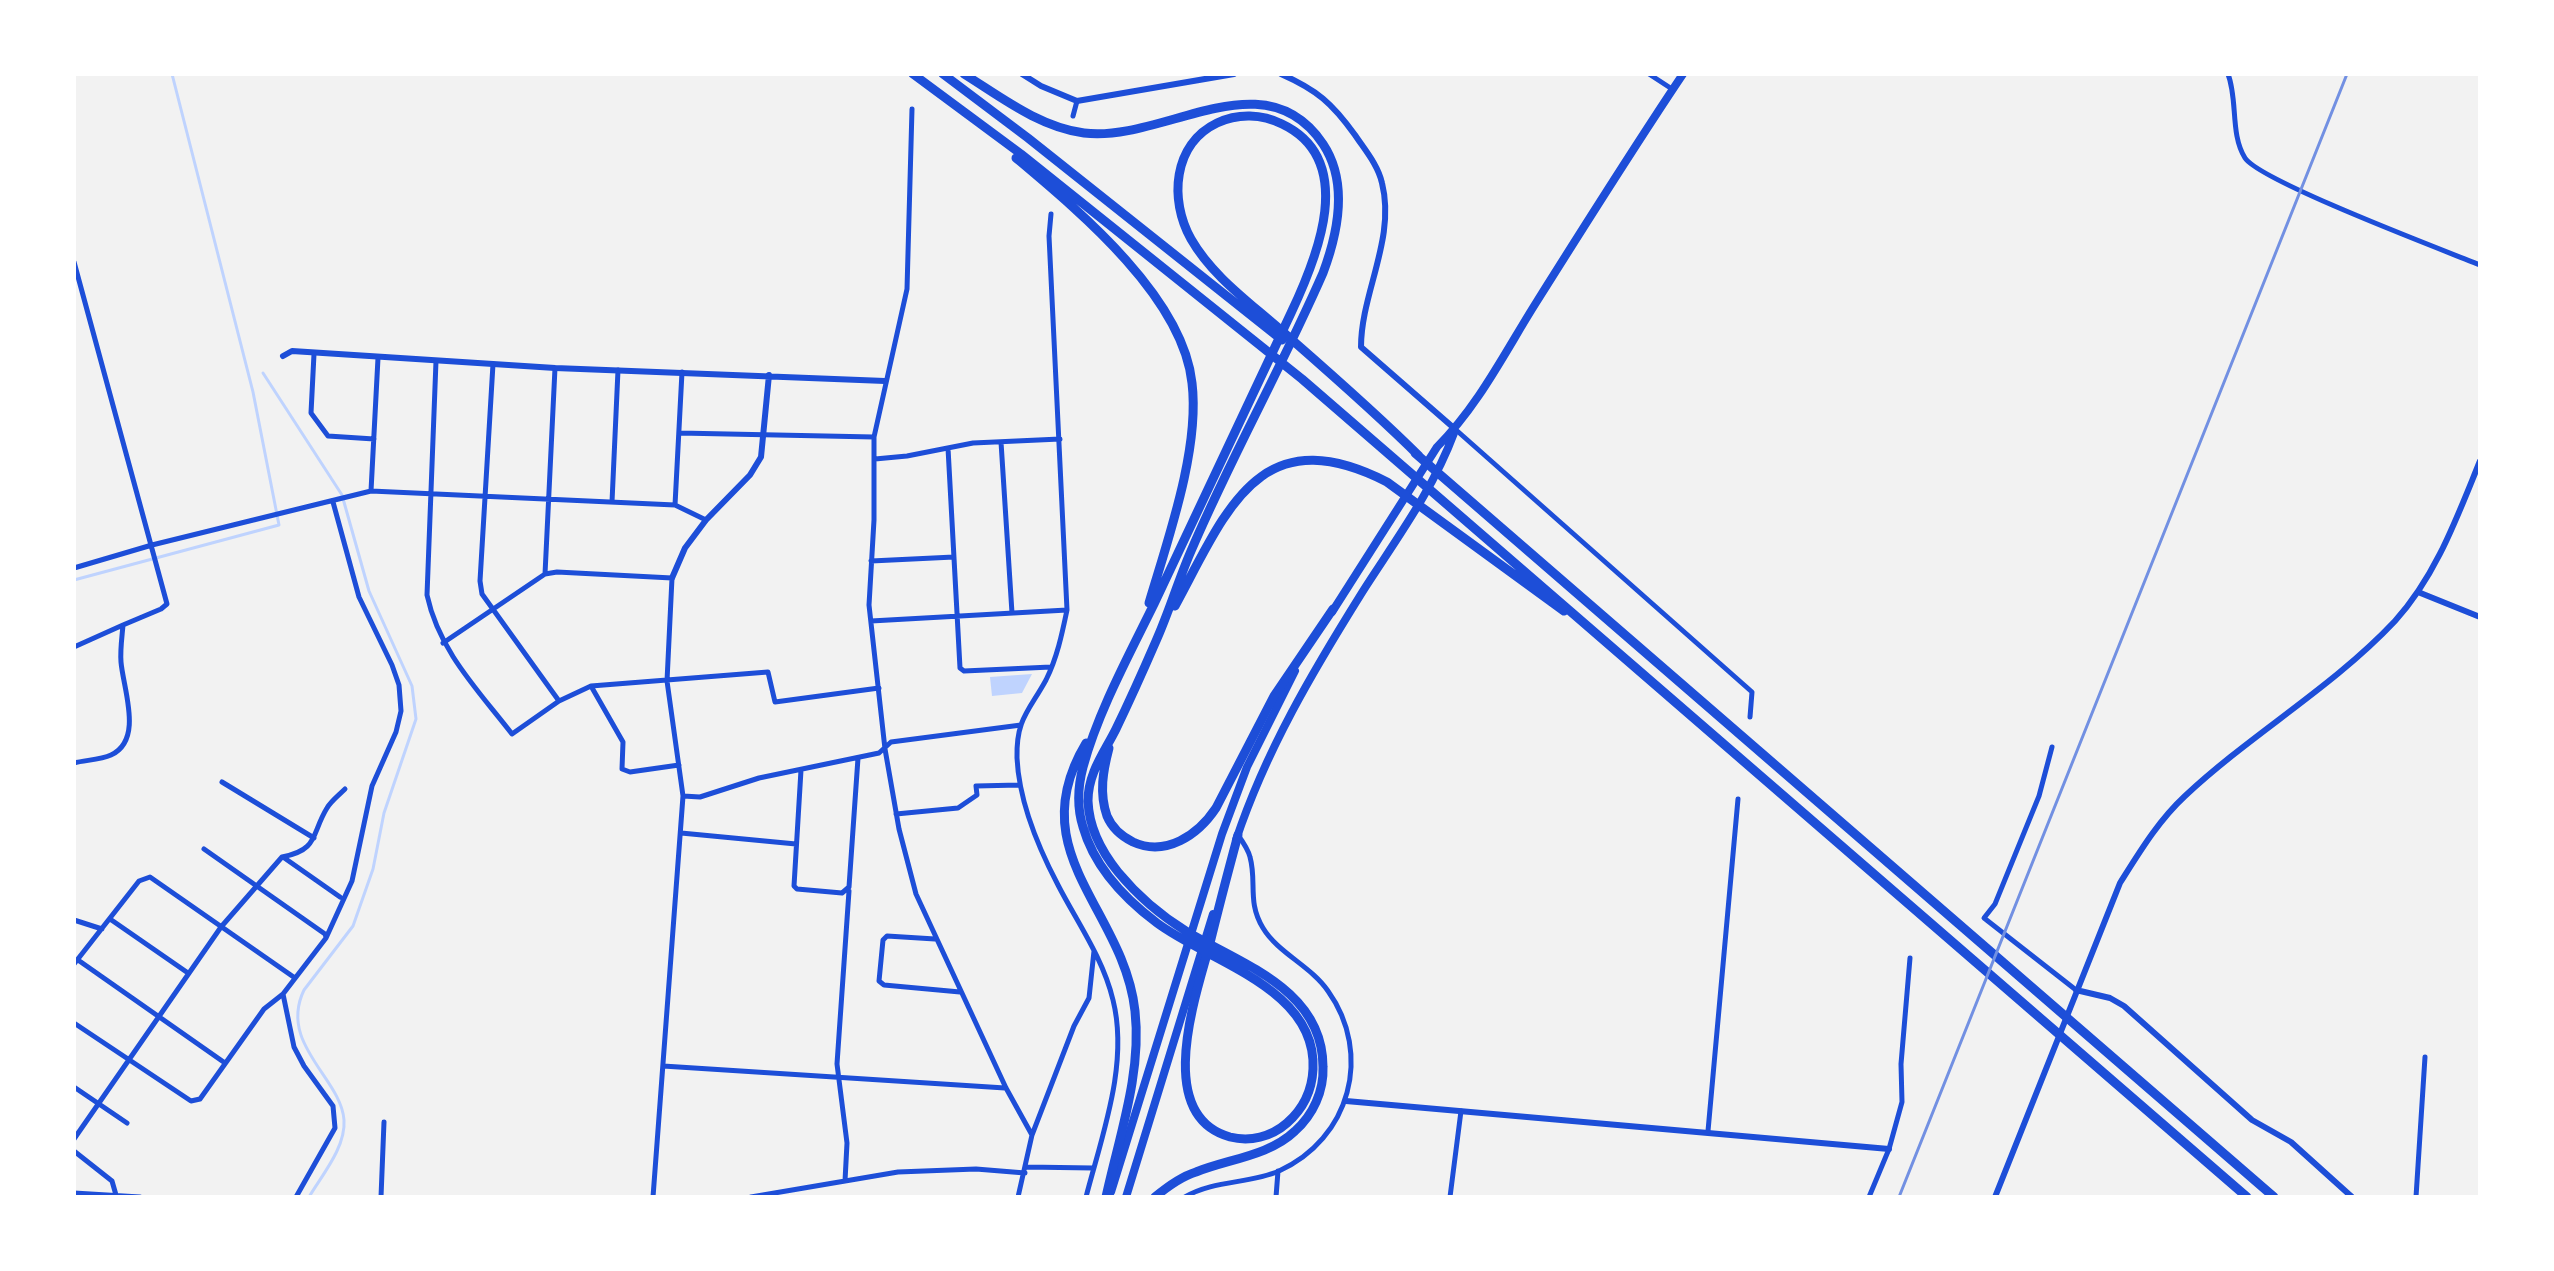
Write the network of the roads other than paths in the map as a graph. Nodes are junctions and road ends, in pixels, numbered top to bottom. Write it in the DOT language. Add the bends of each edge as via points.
graph roads {
  1 [pos="905,74"];
  2 [pos="913,74"];
  3 [pos="943,74"];
  4 [pos="964,74"];
  5 [pos="1022,74"];
  6 [pos="1234,74"];
  7 [pos="1281,74"];
  8 [pos="1649,74"];
  9 [pos="1683,74"];
  10 [pos="2228,74"];
  11 [pos="1191,78"];
  12 [pos="1673,90"];
  13 [pos="1077,101"];
  14 [pos="912,109"];
  15 [pos="1073,116"];
  16 [pos="1051,214"];
  17 [pos="74,262"];
  18 [pos="2480,265"];
  19 [pos="1267,323"];
  20 [pos="314,354"];
  21 [pos="283,356"];
  22 [pos="378,358"];
  23 [pos="436,361"];
  24 [pos="493,364"];
  25 [pos="555,368"];
  26 [pos="618,370"];
  27 [pos="682,372"];
  28 [pos="769,375"];
  29 [pos="885,381"];
  30 [pos="1455,429"];
  31 [pos="679,433"];
  32 [pos="765,436"];
  33 [pos="874,437"];
  34 [pos="374,439"];
  35 [pos="1060,439"];
  36 [pos="1001,442"];
  37 [pos="948,448"];
  38 [pos="875,459"];
  39 [pos="2480,461"];
  40 [pos="371,491"];
  41 [pos="430,494"];
  42 [pos="486,497"];
  43 [pos="548,500"];
  44 [pos="333,502"];
  45 [pos="612,502"];
  46 [pos="675,505"];
  47 [pos="706,520"];
  48 [pos="152,545"];
  49 [pos="954,557"];
  50 [pos="871,561"];
  51 [pos="74,568"];
  52 [pos="545,574"];
  53 [pos="672,578"];
  54 [pos="2418,592"];
  55 [pos="491,609"];
  56 [pos="1333,609"];
  57 [pos="1067,610"];
  58 [pos="1012,613"];
  59 [pos="958,616"];
  60 [pos="2480,617"];
  61 [pos="871,621"];
  62 [pos="123,625"];
  63 [pos="1140,633"];
  64 [pos="1157,640"];
  65 [pos="443,643"];
  66 [pos="74,647"];
  67 [pos="1051,667"];
  68 [pos="1642,672"];
  69 [pos="667,681"];
  70 [pos="591,686"];
  71 [pos="879,688"];
  72 [pos="559,701"];
  73 [pos="1750,717"];
  74 [pos="1099,722"];
  75 [pos="1021,725"];
  76 [pos="1115,730"];
  77 [pos="2052,747"];
  78 [pos="885,749"];
  79 [pos="858,758"];
  80 [pos="74,763"];
  81 [pos="679,765"];
  82 [pos="801,770"];
  83 [pos="222,782"];
  84 [pos="1019,785"];
  85 [pos="345,789"];
  86 [pos="683,796"];
  87 [pos="1738,799"];
  88 [pos="896,814"];
  89 [pos="681,833"];
  90 [pos="1238,835"];
  91 [pos="314,838"];
  92 [pos="796,844"];
  93 [pos="204,849"];
  94 [pos="282,857"];
  95 [pos="257,886"];
  96 [pos="849,887"];
  97 [pos="340,897"];
  98 [pos="1157,917"];
  99 [pos="110,919"];
  100 [pos="74,920"];
  101 [pos="221,927"];
  102 [pos="102,929"];
  103 [pos="326,938"];
  104 [pos="936,939"];
  105 [pos="1094,950"];
  106 [pos="1910,958"];
  107 [pos="1228,959"];
  108 [pos="76,962"];
  109 [pos="188,973"];
  110 [pos="295,978"];
  111 [pos="2076,990"];
  112 [pos="961,992"];
  113 [pos="283,994"];
  114 [pos="159,1016"];
  115 [pos="74,1023"];
  116 [pos="2425,1057"];
  117 [pos="128,1060"];
  118 [pos="225,1063"];
  119 [pos="663,1066"];
  120 [pos="839,1077"];
  121 [pos="74,1087"];
  122 [pos="1006,1088"];
  123 [pos="1346,1101"];
  124 [pos="99,1104"];
  125 [pos="1461,1111"];
  126 [pos="384,1122"];
  127 [pos="127,1123"];
  128 [pos="1708,1131"];
  129 [pos="1032,1135"];
  130 [pos="74,1139"];
  131 [pos="1889,1149"];
  132 [pos="74,1151"];
  133 [pos="1093,1168"];
  134 [pos="1026,1170"];
  135 [pos="1278,1171"];
  136 [pos="845,1181"];
  137 [pos="74,1193"];
  138 [pos="116,1195"];
  139 [pos="140,1197"];
  140 [pos="296,1197"];
  141 [pos="381,1197"];
  142 [pos="653,1197"];
  143 [pos="751,1197"];
  144 [pos="1018,1197"];
  145 [pos="1086,1197"];
  146 [pos="1108,1197"];
  147 [pos="1126,1197"];
  148 [pos="1155,1197"];
  149 [pos="1185,1197"];
  150 [pos="1276,1197"];
  151 [pos="1450,1197"];
  152 [pos="1869,1197"];
  153 [pos="1995,1197"];
  154 [pos="2247,1197"];
  155 [pos="2274,1197"];
  156 [pos="2352,1197"];
  157 [pos="2416,1197"];
  1 -- 63 [label="highway" via="1018,159 1097,231 1160,303 1180,337 1193,385 1189,441"];
  2 -- 68 [label="highway" via="1257,342"];
  3 -- 19 [label="highway"];
  4 -- 64 [label="highway" via="1030,114 1084,133 1135,130 1228,105 1274,107 1311,129 1333,163 1338,209 1326,265 1191,551"];
  5 -- 13 [label="street"];
  6 -- 11 [label="street"];
  7 -- 30 [label="street" via="1324,96 1383,184 1382,242 1361,323 1361,347"];
  8 -- 12 [label="street"];
  9 -- 12 [label="highway"];
  10 -- 18 [label="street" via="2240,147 2252,166 2283,184"];
  11 -- 13 [label="street"];
  12 -- 30 [label="highway"];
  13 -- 15 [label="street"];
  14 -- 29 [label="street" via="907,289"];
  16 -- 35 [label="street"];
  17 -- 48 [label="street"];
  19 -- 63 [label="highway" via="1204,259 1184,225 1177,199 1179,171 1189,148 1217,123 1242,116 1281,123 1311,148 1325,187 1323,232 1302,290"];
  19 -- 155 [label="highway"];
  20 -- 21 [label="street" via="292,351"];
  20 -- 22 [label="street"];
  20 -- 34 [label="street" via="311,413 328,436"];
  22 -- 23 [label="street"];
  22 -- 34 [label="street"];
  23 -- 24 [label="street"];
  23 -- 41 [label="street"];
  24 -- 25 [label="street"];
  24 -- 42 [label="street"];
  25 -- 26 [label="street"];
  25 -- 43 [label="street"];
  26 -- 27 [label="street"];
  26 -- 45 [label="street"];
  27 -- 28 [label="street"];
  27 -- 31 [label="street"];
  28 -- 29 [label="street"];
  28 -- 32 [label="street"];
  29 -- 33 [label="street"];
  30 -- 56 [label="highway" via="1437,447"];
  30 -- 73 [label="street" via="1752,692"];
  30 -- 90 [label="highway" via="1412,515 1289,715"];
  31 -- 32 [label="street"];
  31 -- 46 [label="street"];
  32 -- 33 [label="street"];
  32 -- 47 [label="street" via="750,475"];
  33 -- 38 [label="street"];
  34 -- 40 [label="street"];
  35 -- 36 [label="street"];
  35 -- 57 [label="street"];
  36 -- 37 [label="street"];
  36 -- 58 [label="street"];
  37 -- 38 [label="street"];
  37 -- 49 [label="street"];
  38 -- 50 [label="street"];
  39 -- 54 [label="street" via="2454,527"];
  40 -- 41 [label="street"];
  40 -- 44 [label="street"];
  41 -- 42 [label="street"];
  41 -- 65 [label="street" via="427,595"];
  42 -- 43 [label="street"];
  42 -- 55 [label="street" via="480,581"];
  43 -- 45 [label="street"];
  43 -- 52 [label="street"];
  44 -- 48 [label="street"];
  44 -- 103 [label="street" via="359,597 399,685 401,711 372,786 352,881"];
  45 -- 46 [label="street"];
  46 -- 47 [label="street"];
  47 -- 53 [label="street"];
  48 -- 51 [label="street"];
  48 -- 62 [label="street" via="167,604"];
  49 -- 50 [label="street"];
  49 -- 59 [label="street"];
  50 -- 61 [label="street"];
  52 -- 53 [label="street"];
  52 -- 55 [label="street"];
  53 -- 69 [label="street"];
  54 -- 60 [label="street"];
  54 -- 111 [label="street" via="2363,652 2185,797 2158,827 2120,883"];
  55 -- 65 [label="street"];
  55 -- 72 [label="street"];
  56 -- 76 [label="highway" via="1274,696 1216,808 1186,839 1150,847 1129,840 1113,826 1104,804 1102,776"];
  56 -- 146 [label="highway" via="1279,701 1235,798"];
  57 -- 58 [label="street"];
  57 -- 67 [label="street"];
  58 -- 59 [label="street"];
  59 -- 61 [label="street"];
  59 -- 67 [label="street" via="964,671"];
  61 -- 71 [label="street"];
  62 -- 66 [label="street"];
  62 -- 80 [label="street" via="120,659 130,719 127,738 110,755"];
  63 -- 74 [label="highway"];
  64 -- 68 [label="highway" via="1224,519 1252,482 1275,467 1314,460 1341,463 1403,493"];
  64 -- 76 [label="highway"];
  65 -- 72 [label="street" via="512,734"];
  67 -- 75 [label="street"];
  68 -- 154 [label="highway"];
  69 -- 70 [label="street"];
  69 -- 71 [label="street" via="768,672 775,702"];
  69 -- 81 [label="street"];
  70 -- 72 [label="street"];
  70 -- 81 [label="street" via="623,742 622,769"];
  71 -- 78 [label="street"];
  74 -- 98 [label="highway" via="1081,778 1084,831 1108,875 1130,900"];
  74 -- 146 [label="highway" via="1071,770 1063,808 1073,861 1118,951 1135,1012 1133,1077"];
  75 -- 78 [label="street" via="891,742"];
  75 -- 84 [label="street"];
  76 -- 98 [label="highway" via="1089,784 1091,823 1102,851"];
  77 -- 111 [label="street" via="2039,796 1995,904 1984,918"];
  78 -- 79 [label="street"];
  78 -- 88 [label="street"];
  79 -- 82 [label="street"];
  79 -- 96 [label="street"];
  81 -- 86 [label="street"];
  82 -- 86 [label="street" via="700,797"];
  82 -- 92 [label="street"];
  83 -- 91 [label="street"];
  84 -- 88 [label="street" via="976,786 977,795 958,808"];
  84 -- 105 [label="street" via="1057,882"];
  85 -- 91 [label="street" via="327,806"];
  86 -- 89 [label="street"];
  87 -- 128 [label="street"];
  88 -- 104 [label="street" via="916,894"];
  89 -- 92 [label="street"];
  89 -- 119 [label="street"];
  90 -- 107 [label="highway" via="1193,1009 1185,1068 1190,1099 1204,1122 1225,1136 1250,1139 1284,1126 1301,1107 1311,1083 1312,1056 1303,1027 1286,1004"];
  90 -- 123 [label="street" via="1249,853 1254,908 1265,931 1320,982 1340,1010 1351,1053"];
  90 -- 147 [label="highway"];
  91 -- 94 [label="street" via="297,854"];
  92 -- 96 [label="street" via="797,889 842,893"];
  93 -- 95 [label="street"];
  94 -- 95 [label="street"];
  94 -- 97 [label="street"];
  95 -- 101 [label="street"];
  95 -- 103 [label="street"];
  96 -- 120 [label="street"];
  98 -- 107 [label="highway" via="1184,941"];
  99 -- 101 [label="street" via="139,881 150,877"];
  99 -- 102 [label="street"];
  99 -- 109 [label="street"];
  100 -- 102 [label="street"];
  101 -- 109 [label="street"];
  101 -- 110 [label="street"];
  102 -- 108 [label="street"];
  103 -- 110 [label="street"];
  104 -- 112 [label="street"];
  104 -- 112 [label="street" via="887,936 879,981"];
  105 -- 129 [label="street" via="1089,998"];
  105 -- 133 [label="street" via="1114,1003 1116,1075"];
  106 -- 131 [label="street" via="1902,1102"];
  107 -- 148 [label="highway" via="1277,983 1305,1011 1322,1046 1321,1087 1304,1123 1284,1140 1194,1172"];
  108 -- 114 [label="street"];
  109 -- 114 [label="street"];
  110 -- 113 [label="street"];
  111 -- 153 [label="street"];
  111 -- 156 [label="street" via="2124,1006 2252,1120 2291,1142"];
  112 -- 122 [label="street"];
  113 -- 118 [label="street" via="264,1009"];
  113 -- 140 [label="street" via="294,1047 333,1106 335,1128"];
  114 -- 117 [label="street"];
  114 -- 118 [label="street"];
  115 -- 117 [label="street"];
  116 -- 157 [label="street"];
  117 -- 118 [label="street" via="191,1101 200,1099"];
  117 -- 124 [label="street"];
  119 -- 120 [label="street"];
  119 -- 142 [label="street"];
  120 -- 122 [label="street"];
  120 -- 136 [label="street" via="847,1143"];
  121 -- 124 [label="street"];
  122 -- 129 [label="street"];
  123 -- 125 [label="street"];
  123 -- 135 [label="street" via="1325,1135"];
  124 -- 127 [label="street"];
  124 -- 130 [label="street"];
  125 -- 128 [label="street"];
  125 -- 151 [label="street"];
  126 -- 141 [label="street"];
  128 -- 131 [label="street"];
  129 -- 134 [label="street"];
  131 -- 152 [label="street"];
  132 -- 138 [label="street" via="112,1181"];
  133 -- 134 [label="street"];
  133 -- 145 [label="street"];
  134 -- 136 [label="street" via="898,1172"];
  134 -- 144 [label="street"];
  135 -- 149 [label="street"];
  135 -- 150 [label="street"];
  136 -- 143 [label="street"];
  137 -- 138 [label="street"];
  138 -- 139 [label="street"];
}
